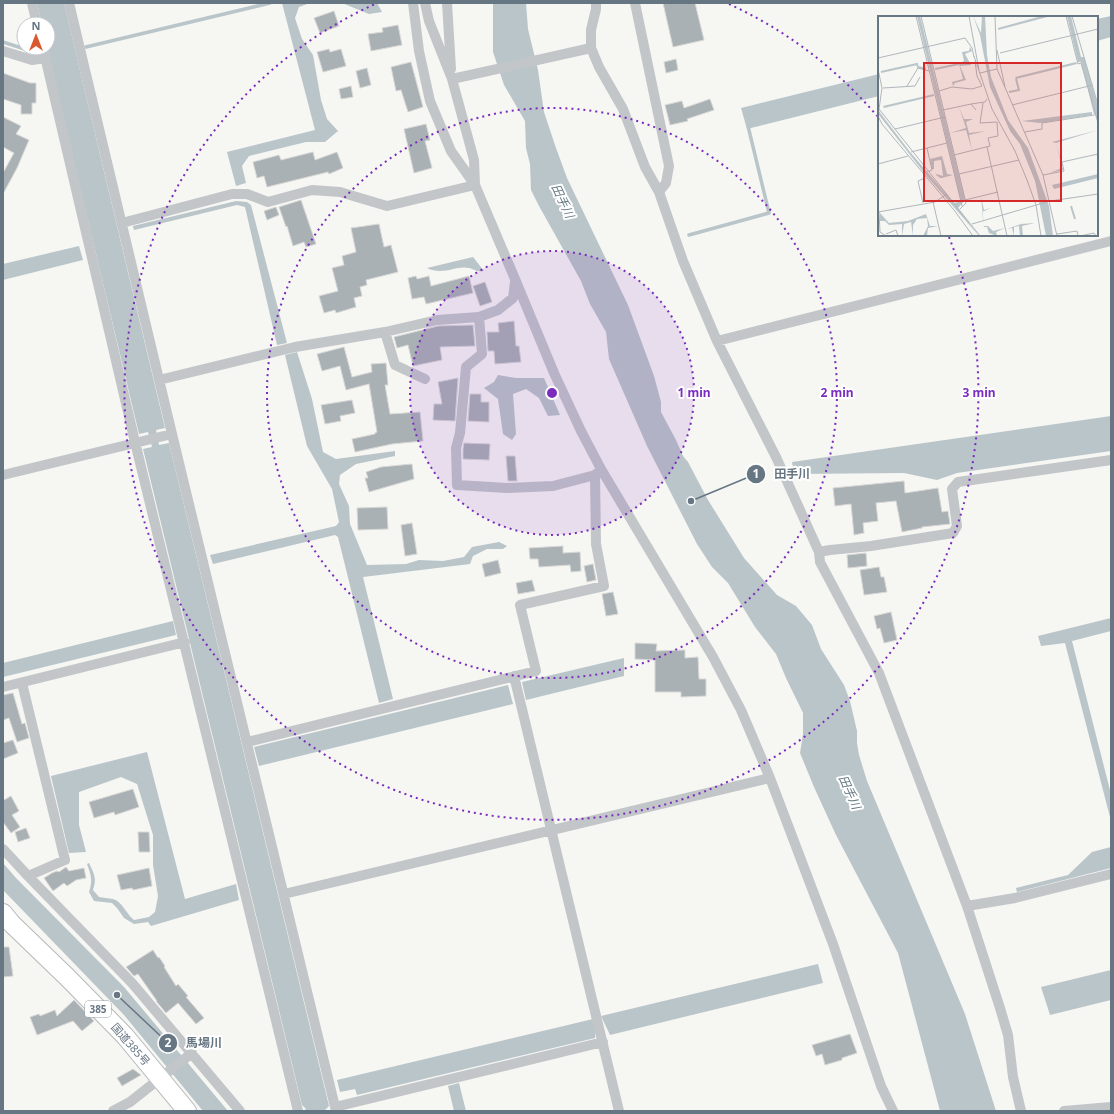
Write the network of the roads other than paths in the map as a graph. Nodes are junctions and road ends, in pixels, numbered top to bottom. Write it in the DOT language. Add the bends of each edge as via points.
graph roads {
  1 [pos="32,3"];
  2 [pos="70,3"];
  3 [pos="413,3"];
  4 [pos="426,3"];
  5 [pos="447,3"];
  6 [pos="596,3"];
  7 [pos="635,3"];
  8 [pos="35,16"];
  9 [pos="591,48"];
  10 [pos="3,51"];
  11 [pos="16,55"];
  12 [pos="19,56"];
  13 [pos="39,56"];
  14 [pos="45,56"];
  15 [pos="452,79"];
  16 [pos="474,185"];
  17 [pos="659,192"];
  18 [pos="122,223"];
  19 [pos="1111,240"];
  20 [pos="516,279"];
  21 [pos="479,317"];
  22 [pos="385,332"];
  23 [pos="717,341"];
  24 [pos="159,380"];
  25 [pos="425,380"];
  26 [pos="172,434"];
  27 [pos="136,442"];
  28 [pos="1111,460"];
  29 [pos="598,472"];
  30 [pos="3,475"];
  31 [pos="819,552"];
  32 [pos="185,642"];
  33 [pos="514,676"];
  34 [pos="22,683"];
  35 [pos="3,688"];
  36 [pos="247,742"];
  37 [pos="770,778"];
  38 [pos="551,830"];
  39 [pos="3,848"];
  40 [pos="1111,874"];
  41 [pos="28,876"];
  42 [pos="284,894"];
  43 [pos="967,906"];
  44 [pos="6,922"];
  45 [pos="603,1042"];
  46 [pos="190,1055"];
  47 [pos="164,1076"];
  48 [pos="1111,1107"];
  49 [pos="336,1109"];
  50 [pos="113,1111"];
  51 [pos="187,1111"];
  52 [pos="240,1111"];
  53 [pos="298,1111"];
  54 [pos="619,1111"];
  55 [pos="893,1111"];
  56 [pos="1021,1111"];
  57 [pos="1064,1111"];
  1 -- 8 [label="street"];
  2 -- 18 [label="street"];
  3 -- 16 [label="street" via="419,51 430,101 451,151"];
  4 -- 15 [label="street" via="429,21"];
  5 -- 15 [label="street"];
  6 -- 9 [label="street"];
  7 -- 17 [label="street" via="669,166 666,183"];
  9 -- 15 [label="street"];
  9 -- 17 [label="street" via="623,109 645,167"];
  10 -- 11 [label="street"];
  12 -- 13 [label="street" via="32,60"];
  14 -- 27 [label="street"];
  15 -- 16 [label="street" via="474,160"];
  16 -- 18 [label="street" via="387,206 340,192 312,190 268,202 247,194 232,194"];
  16 -- 20 [label="street"];
  17 -- 23 [label="street" via="683,261"];
  18 -- 24 [label="street"];
  19 -- 23 [label="street"];
  20 -- 21 [label="street" via="513,298 498,310"];
  20 -- 29 [label="street"];
  21 -- 22 [label="street" via="437,320"];
  21 -- 29 [label="street" via="482,354 466,367 460,433 456,448 457,485 507,488 553,486"];
  22 -- 24 [label="street" via="295,347"];
  22 -- 25 [label="street" via="395,365"];
  23 -- 31 [label="street" via="776,458"];
  24 -- 26 [label="street"];
  26 -- 27 [label="street"];
  26 -- 36 [label="street"];
  27 -- 30 [label="street"];
  27 -- 32 [label="street"];
  28 -- 31 [label="street" via="958,482 952,489 957,526 952,533"];
  29 -- 33 [label="street" via="596,544 604,586 520,605 536,671"];
  29 -- 37 [label="street" via="716,664 741,710"];
  31 -- 43 [label="street" via="820,562 879,673"];
  32 -- 34 [label="street"];
  32 -- 53 [label="street"];
  33 -- 36 [label="street"];
  33 -- 38 [label="street"];
  34 -- 35 [label="street"];
  34 -- 41 [label="street" via="65,860"];
  36 -- 42 [label="street"];
  37 -- 38 [label="street"];
  37 -- 55 [label="street" via="834,944 881,1086"];
  38 -- 42 [label="street"];
  38 -- 45 [label="street"];
  39 -- 41 [label="street"];
  40 -- 43 [label="street" via="1015,898"];
  41 -- 46 [label="street" via="132,983"];
  42 -- 49 [label="street"];
  43 -- 56 [label="street" via="1008,1035 1013,1077"];
  44 -- 47 [label="highway, 国道385号 / 385" via="68,977"];
  45 -- 49 [label="street"];
  45 -- 54 [label="street"];
  46 -- 47 [label="street"];
  46 -- 52 [label="street"];
  47 -- 50 [label="street" via="130,1102"];
  47 -- 51 [label="highway, 国道385号 / 385"];
  48 -- 57 [label="street"];
}
